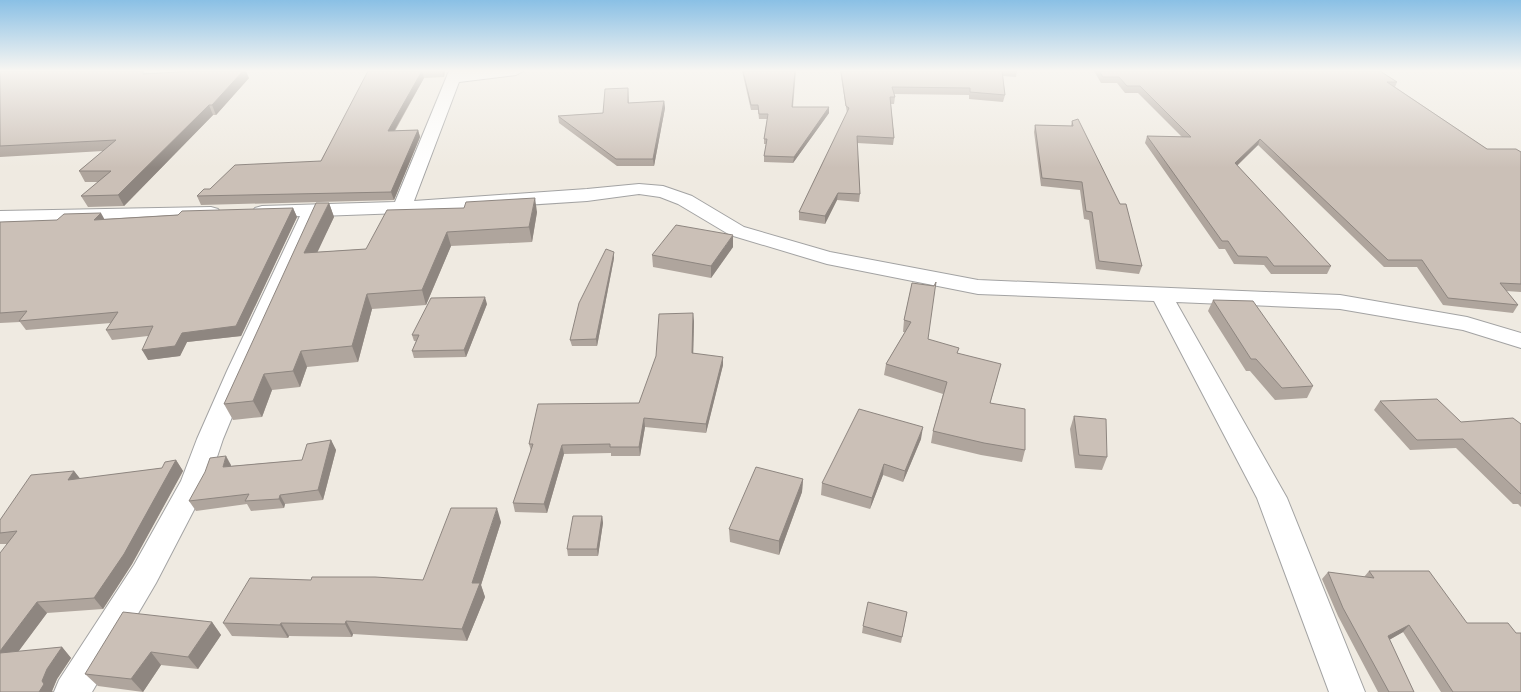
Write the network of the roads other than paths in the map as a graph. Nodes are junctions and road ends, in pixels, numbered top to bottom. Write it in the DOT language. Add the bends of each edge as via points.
graph roads {
  1 [pos="443,103"];
  2 [pos="402,207"];
  3 [pos="312,211"];
  4 [pos="224,212"];
  5 [pos="244,212"];
  6 [pos="0,217"];
  7 [pos="1162,296"];
  8 [pos="1521,341"];
  9 [pos="72,692"];
  10 [pos="1347,692"];
  1 -- 2 [label="street"];
  2 -- 3 [label="street"];
  2 -- 7 [label="street" via="639,189 685,200 737,231 827,258 978,287"];
  3 -- 5 [label="street"];
  3 -- 9 [label="street" via="239,371 195,481 145,574"];
  4 -- 6 [label="street"];
  7 -- 8 [label="street" via="1340,302 1467,324"];
  7 -- 10 [label="street" via="1272,498"];
}
